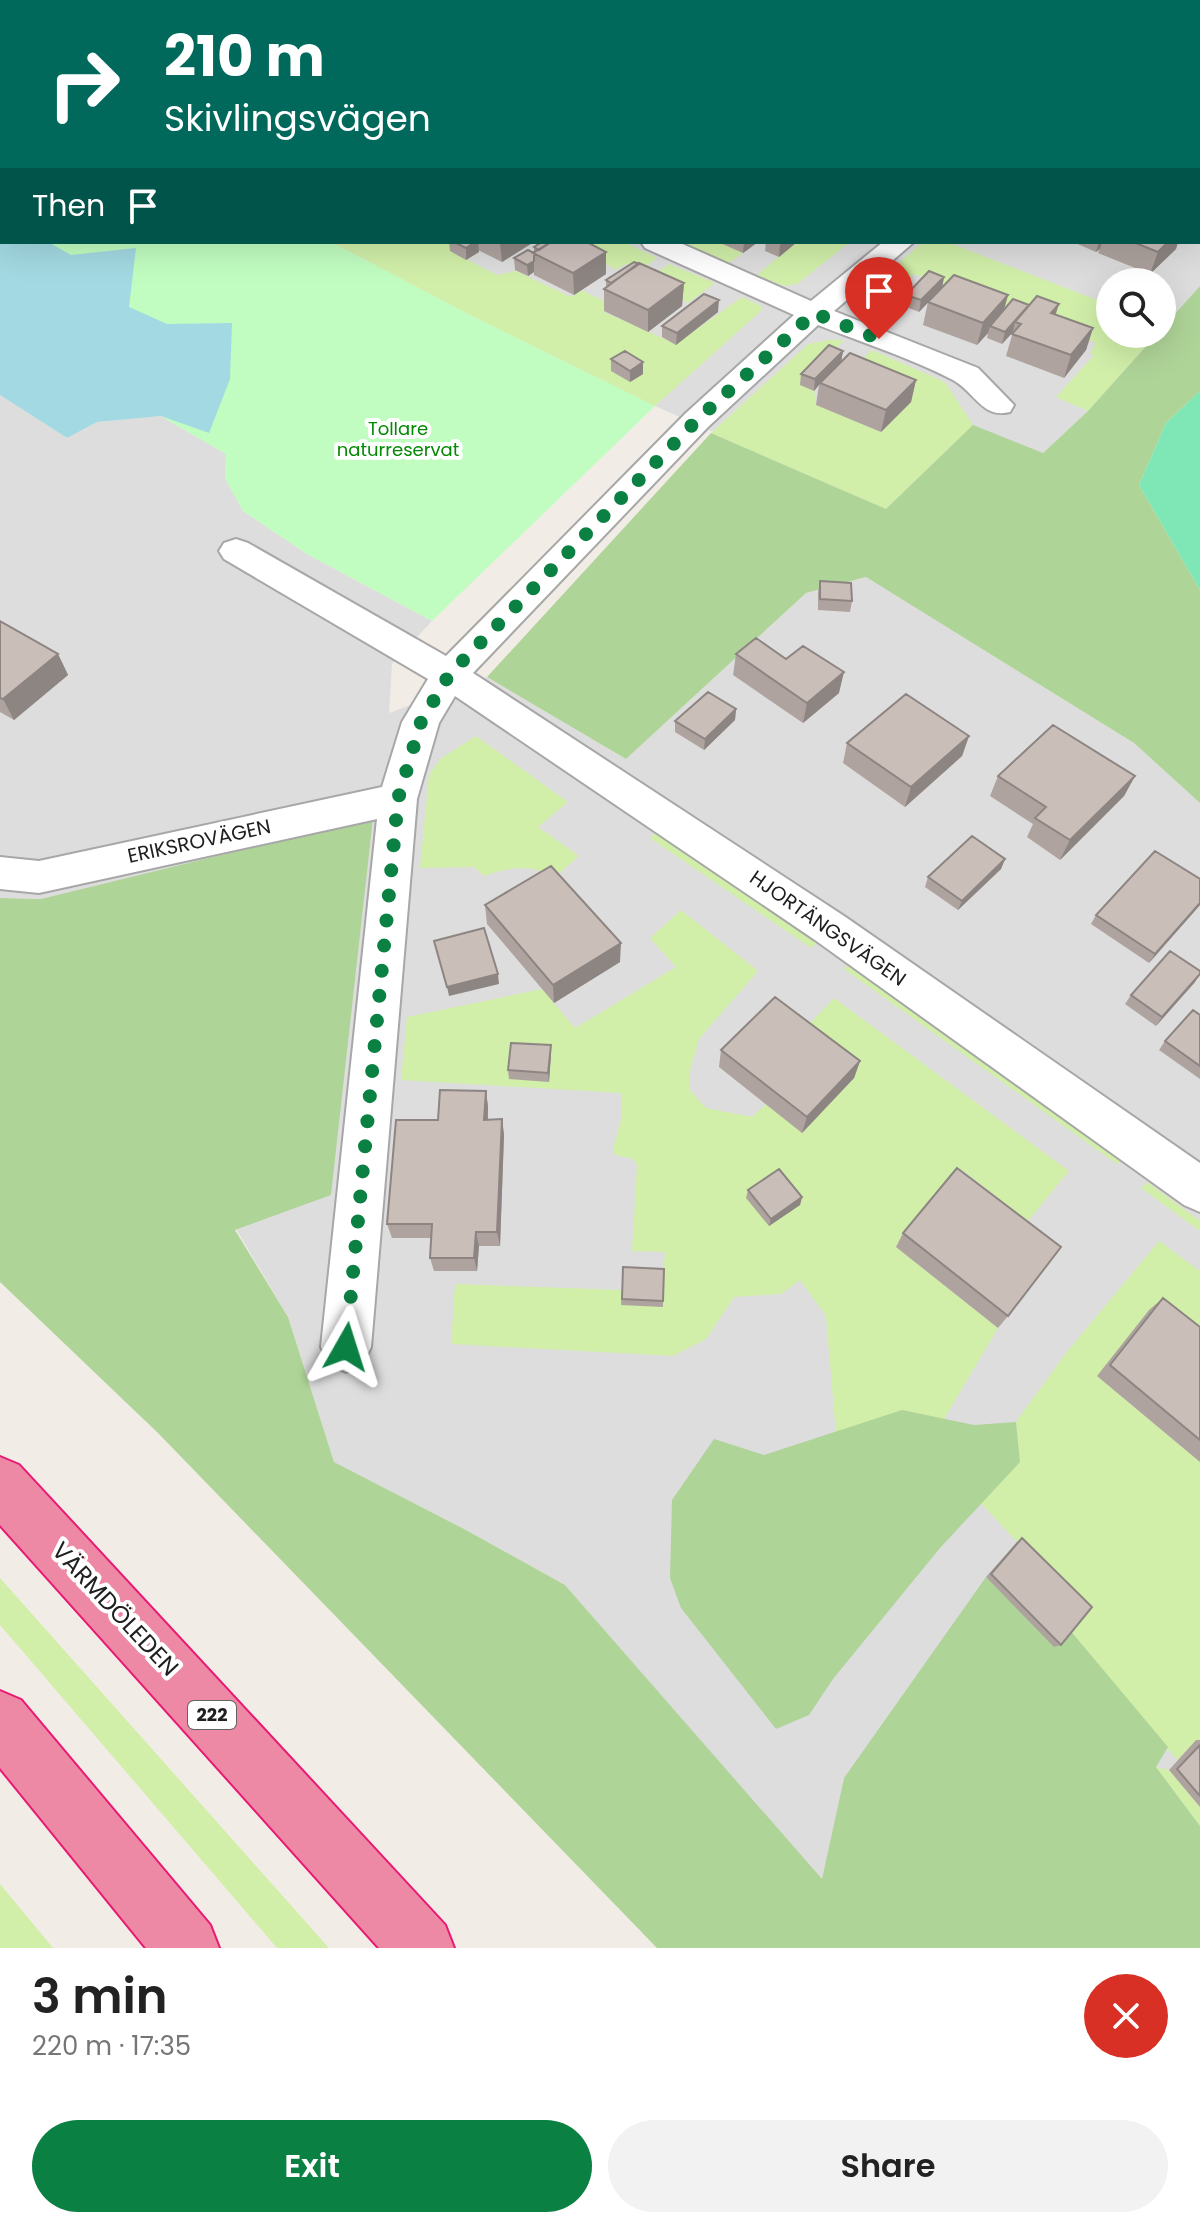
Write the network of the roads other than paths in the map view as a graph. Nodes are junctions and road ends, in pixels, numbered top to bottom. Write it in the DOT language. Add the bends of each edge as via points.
graph roads {
  1 [pos="659,244"];
  2 [pos="898,244"];
  3 [pos="814,313"];
  4 [pos="999,405"];
  5 [pos="236,551"];
  6 [pos="449,675"];
  7 [pos="398,799"];
  8 [pos="0,873"];
  9 [pos="1200,1190"];
  10 [pos="346,1347"];
  11 [pos="0,1484"];
  12 [pos="0,1721"];
  13 [pos="187,1948"];
  14 [pos="422,1948"];
  1 -- 3 [label="street"];
  2 -- 3 [label="street"];
  3 -- 4 [label="street" via="967,375"];
  3 -- 6 [label="street" via="697,420"];
  5 -- 6 [label="street, HJORTÄNGSVÄGEN"];
  6 -- 7 [label="street" via="421,722"];
  6 -- 9 [label="street, HJORTÄNGSVÄGEN" via="847,941"];
  7 -- 8 [label="street, ERIKSROVÄGEN" via="39,877"];
  7 -- 10 [label="street"];
  11 -- 14 [label="highway, VÄRMDÖLEDEN / 222"];
  12 -- 13 [label="highway"];
}
